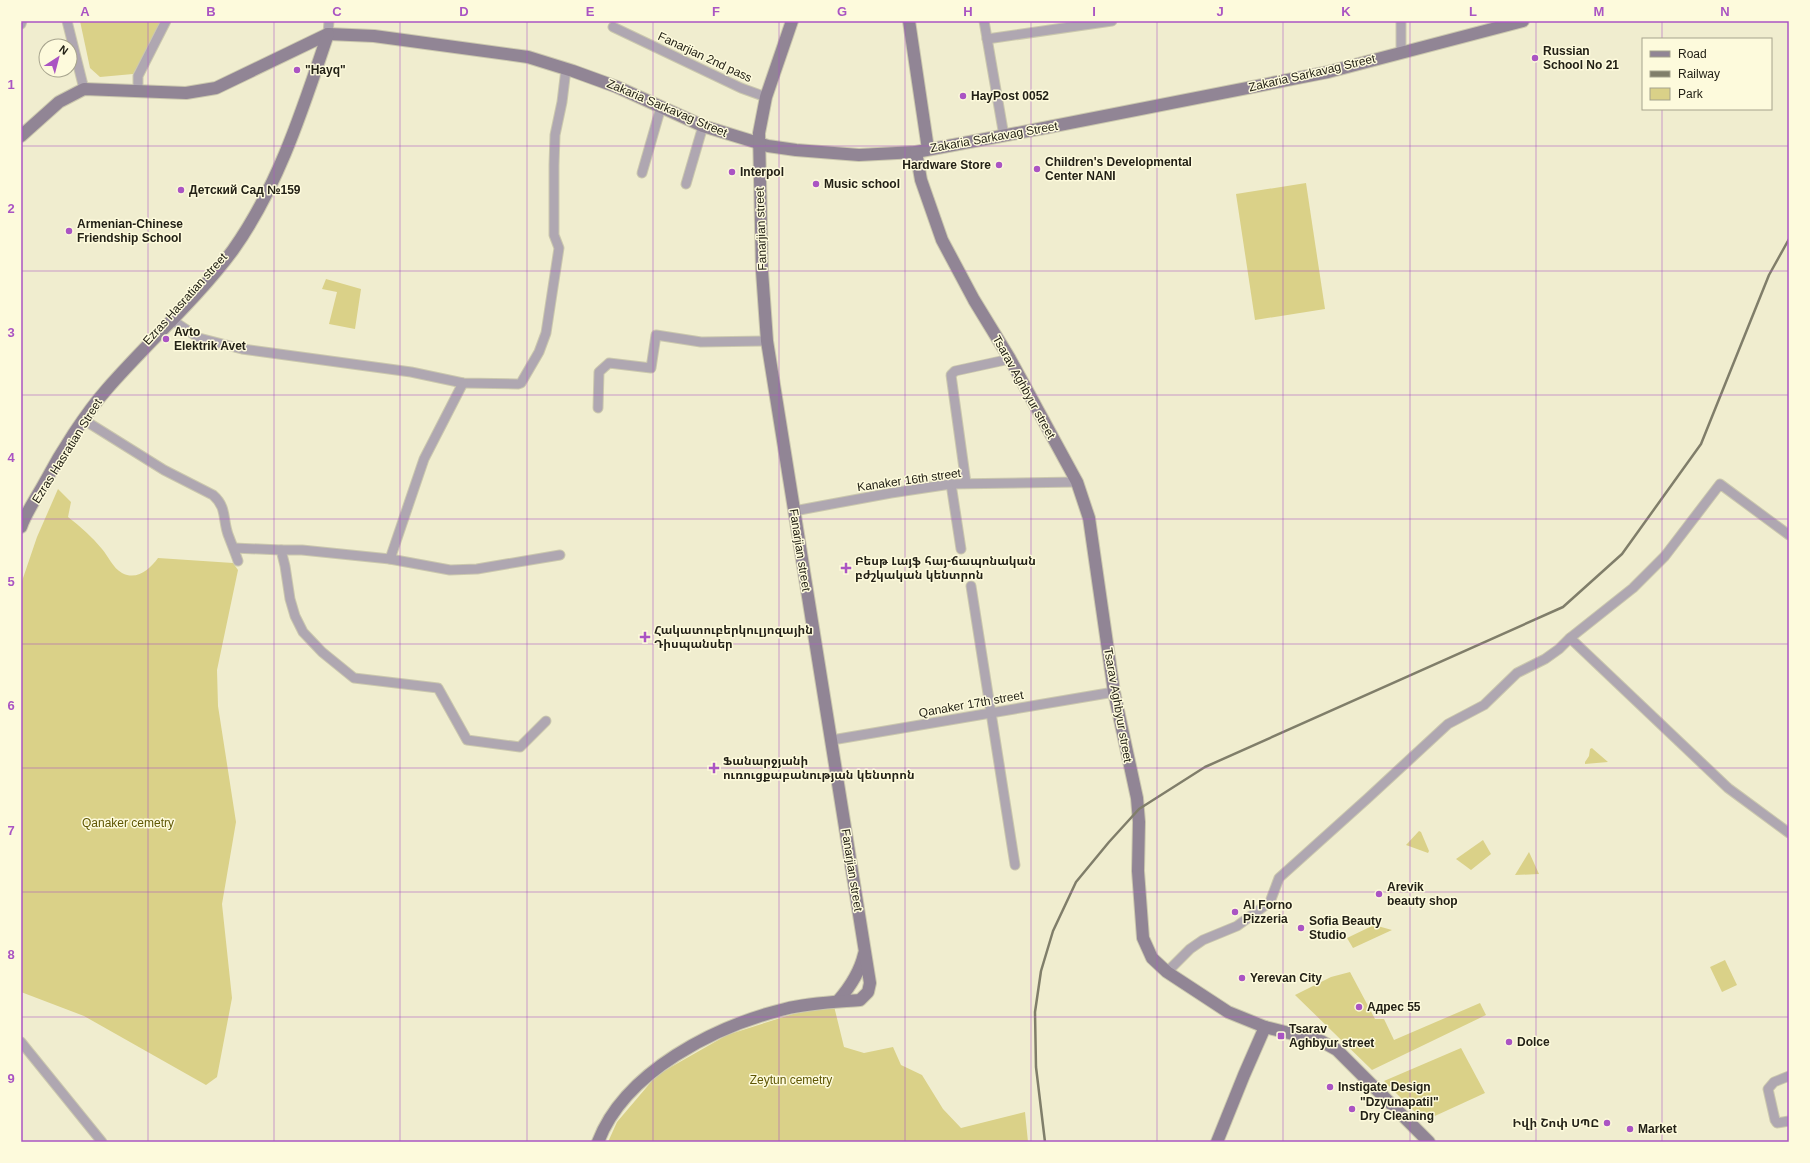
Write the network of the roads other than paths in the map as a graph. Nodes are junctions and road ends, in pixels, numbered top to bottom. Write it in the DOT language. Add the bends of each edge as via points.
graph roads {
  1 [pos="67,21"];
  2 [pos="166,21"];
  3 [pos="329,21"];
  4 [pos="792,21"];
  5 [pos="909,21"];
  6 [pos="984,21"];
  7 [pos="1112,21"];
  8 [pos="1401,21"];
  9 [pos="1523,21"];
  10 [pos="612,27"];
  11 [pos="326,35"];
  12 [pos="987,39"];
  13 [pos="1401,52"];
  14 [pos="566,69"];
  15 [pos="84,89"];
  16 [pos="138,91"];
  17 [pos="766,97"];
  18 [pos="661,107"];
  19 [pos="703,126"];
  20 [pos="21,136"];
  21 [pos="1004,136"];
  22 [pos="758,144"];
  23 [pos="928,149"];
  24 [pos="916,152"];
  25 [pos="642,173"];
  26 [pos="686,184"];
  27 [pos="172,320"];
  28 [pos="767,341"];
  29 [pos="1010,359"];
  30 [pos="463,383"];
  31 [pos="598,408"];
  32 [pos="84,420"];
  33 [pos="1077,482"];
  34 [pos="966,483"];
  35 [pos="951,484"];
  36 [pos="794,512"];
  37 [pos="21,519"];
  38 [pos="21,528"];
  39 [pos="1789,534"];
  40 [pos="234,548"];
  41 [pos="960,549"];
  42 [pos="280,550"];
  43 [pos="560,555"];
  44 [pos="390,559"];
  45 [pos="238,561"];
  46 [pos="971,586"];
  47 [pos="1570,638"];
  48 [pos="1114,692"];
  49 [pos="991,713"];
  50 [pos="546,721"];
  51 [pos="832,740"];
  52 [pos="1789,833"];
  53 [pos="1015,865"];
  54 [pos="864,953"];
  55 [pos="1167,972"];
  56 [pos="838,1001"];
  57 [pos="1266,1027"];
  58 [pos="21,1042"];
  59 [pos="1789,1076"];
  60 [pos="1789,1121"];
  61 [pos="102,1142"];
  62 [pos="598,1142"];
  63 [pos="1217,1142"];
  64 [pos="1429,1142"];
  1 -- 15 [label="street"];
  2 -- 16 [label="street" via="138,76"];
  3 -- 11 [label="street"];
  4 -- 17 [label="street"];
  5 -- 23 [label="street"];
  6 -- 12 [label="street"];
  7 -- 12 [label="street"];
  8 -- 13 [label="street"];
  9 -- 13 [label="street, Zakaria Sarkavag Street"];
  10 -- 17 [label="street, Fanarjian 2nd pass" via="741,88"];
  11 -- 14 [label="street, Zakaria Sarkavag Street" via="374,36 520,56"];
  11 -- 16 [label="street, Zakaria Sarkavag Street" via="216,88 186,93"];
  11 -- 27 [label="street, Ezras Hasratian Street" via="300,117 260,206 233,250"];
  11 -- 37 [label="street, Ezras Hasratian street" via="297,115 256,206 230,248 196,289 103,388 48,470"];
  12 -- 21 [label="street"];
  13 -- 21 [label="street, Zakaria Sarkavag Street" via="1328,72"];
  14 -- 18 [label="street, Zakaria Sarkavag Street" via="617,87"];
  14 -- 30 [label="street" via="555,136 554,236 559,248 546,333 536,358 518,384"];
  15 -- 16 [label="street, Zakaria Sarkavag Street"];
  15 -- 20 [label="street, Zakaria Sarkavag Street" via="59,102"];
  17 -- 22 [label="street"];
  18 -- 19 [label="street, Zakaria Sarkavag Street"];
  18 -- 25 [label="street"];
  19 -- 22 [label="street, Zakaria Sarkavag Street"];
  19 -- 26 [label="street"];
  21 -- 23 [label="street, Zakaria Sarkavag Street"];
  22 -- 24 [label="street, Zakaria Sarkavag Street" via="859,156"];
  22 -- 28 [label="street, Fanarjian street"];
  23 -- 24 [label="street, Zakaria Sarkavag Street"];
  24 -- 29 [label="street, Tsarav Aghbyur street" via="921,180 942,240"];
  27 -- 30 [label="street" via="199,338 242,349 411,372"];
  27 -- 32 [label="street, Ezras Hasratian Street" via="106,390"];
  28 -- 31 [label="street" via="701,342 656,335 651,368 609,363 599,372"];
  28 -- 36 [label="street, Fanarjian street"];
  29 -- 33 [label="street, Tsarav Aghbyur street"];
  29 -- 34 [label="street" via="955,371 951,375"];
  30 -- 44 [label="street" via="424,459"];
  32 -- 38 [label="street, Ezras Hasratian Street" via="50,472"];
  32 -- 40 [label="street" via="164,470 219,500 228,536"];
  33 -- 34 [label="street, Kanaker 16th street"];
  33 -- 48 [label="street, Tsarav Aghbyur street" via="1089,518"];
  34 -- 35 [label="street, Kanaker 16th street"];
  35 -- 36 [label="street, Kanaker 16th street"];
  35 -- 41 [label="street"];
  36 -- 51 [label="street, Fanarjian street"];
  39 -- 47 [label="street" via="1720,484 1660,562 1633,588"];
  40 -- 42 [label="street"];
  40 -- 45 [label="street"];
  42 -- 44 [label="street"];
  42 -- 50 [label="street" via="290,600 303,632 322,652 354,678 438,688 467,740 520,747"];
  43 -- 44 [label="street" via="477,569 450,570"];
  46 -- 49 [label="street"];
  47 -- 52 [label="street" via="1731,791"];
  47 -- 55 [label="street" via="1545,659 1517,673 1484,705 1448,724 1279,878 1270,902 1237,926 1203,940"];
  48 -- 49 [label="street, Qanaker 17th street"];
  48 -- 55 [label="street, Tsarav Aghbyur street" via="1139,809 1138,871 1143,938 1152,958"];
  49 -- 51 [label="street, Qanaker 17th street"];
  49 -- 53 [label="street"];
  51 -- 54 [label="street, Fanarjian street"];
  54 -- 56 [label="street, Fanarjian street" via="852,983"];
  54 -- 56 [label="street, Fanarjian street" via="870,983 868,992 860,1000"];
  55 -- 57 [label="street, Tsarav Aghbyur street" via="1228,1012"];
  56 -- 62 [label="street, Fanarjian street" via="785,1009 731,1027 695,1044 661,1066 629,1092 602,1130"];
  57 -- 63 [label="street"];
  57 -- 64 [label="street, Tsarav Aghbyur street" via="1321,1040 1337,1050"];
  58 -- 61 [label="street"];
  59 -- 60 [label="street" via="1774,1082 1768,1089 1775,1120 1777,1123"];
}
